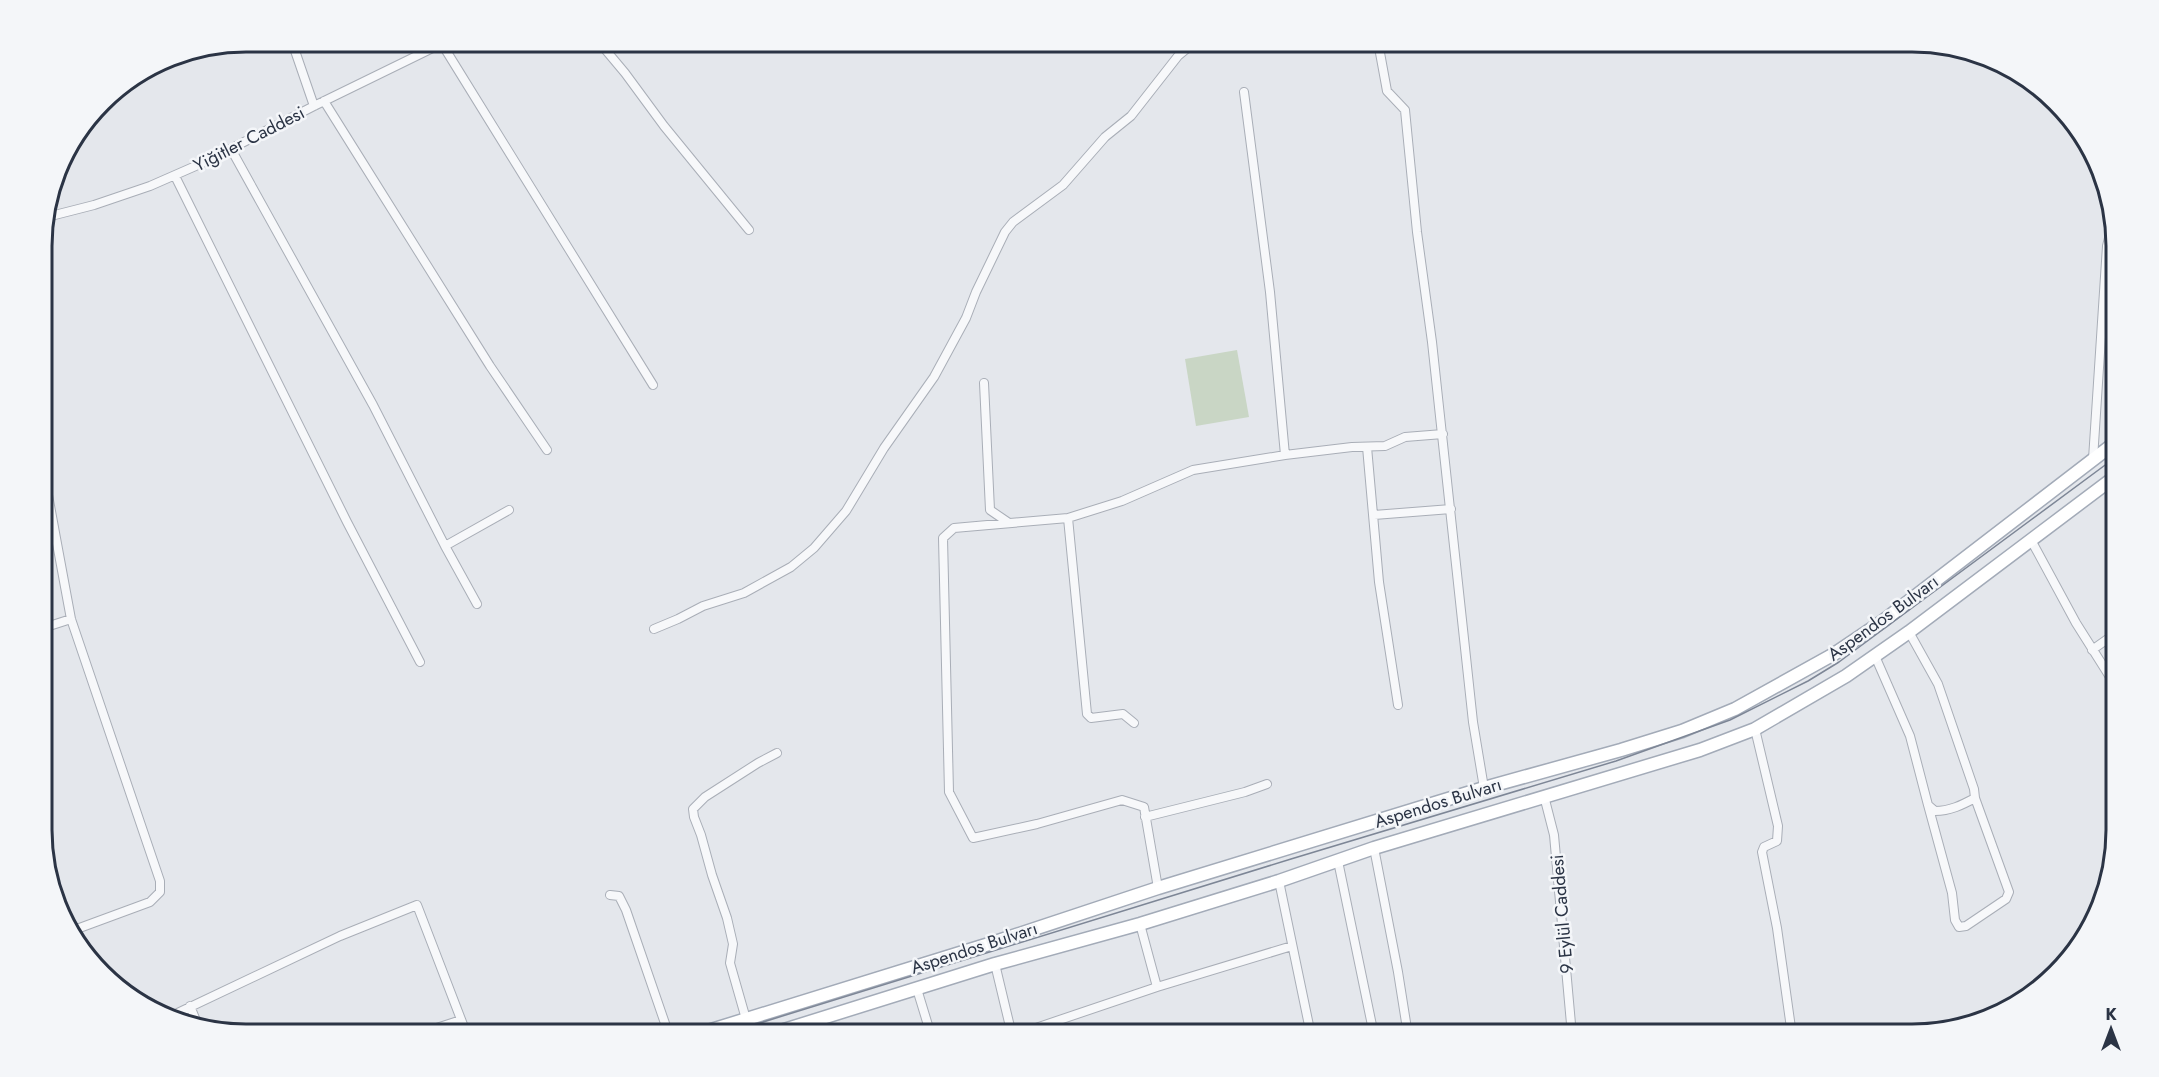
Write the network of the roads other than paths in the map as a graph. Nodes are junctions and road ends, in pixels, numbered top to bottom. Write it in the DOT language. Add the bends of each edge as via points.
graph roads {
  1 [pos="295,52"];
  2 [pos="425,52"];
  3 [pos="449,52"];
  4 [pos="607,52"];
  5 [pos="1183,52"];
  6 [pos="1380,52"];
  7 [pos="1244,92"];
  8 [pos="324,101"];
  9 [pos="314,106"];
  10 [pos="231,149"];
  11 [pos="175,176"];
  12 [pos="55,215"];
  13 [pos="749,230"];
  14 [pos="2106,261"];
  15 [pos="984,383"];
  16 [pos="653,385"];
  17 [pos="1443,434"];
  18 [pos="1367,447"];
  19 [pos="2106,449"];
  20 [pos="547,450"];
  21 [pos="1285,455"];
  22 [pos="2093,459"];
  23 [pos="2106,488"];
  24 [pos="1451,509"];
  25 [pos="509,510"];
  26 [pos="1374,515"];
  27 [pos="1068,518"];
  28 [pos="53,519"];
  29 [pos="1009,524"];
  30 [pos="2031,540"];
  31 [pos="445,546"];
  32 [pos="477,604"];
  33 [pos="71,619"];
  34 [pos="52,625"];
  35 [pos="654,629"];
  36 [pos="1909,632"];
  37 [pos="2106,640"];
  38 [pos="2092,650"];
  39 [pos="1875,656"];
  40 [pos="420,662"];
  41 [pos="2106,671"];
  42 [pos="1398,705"];
  43 [pos="1134,723"];
  44 [pos="1755,729"];
  45 [pos="777,753"];
  46 [pos="1267,784"];
  47 [pos="1484,789"];
  48 [pos="1544,796"];
  49 [pos="1975,798"];
  50 [pos="1928,805"];
  51 [pos="1145,816"];
  52 [pos="1374,848"];
  53 [pos="1338,861"];
  54 [pos="1279,881"];
  55 [pos="1158,888"];
  56 [pos="610,895"];
  57 [pos="1140,924"];
  58 [pos="80,928"];
  59 [pos="1292,946"];
  60 [pos="995,964"];
  61 [pos="1157,987"];
  62 [pos="917,989"];
  63 [pos="190,1006"];
  64 [pos="179,1012"];
  65 [pos="195,1017"];
  66 [pos="746,1019"];
  67 [pos="461,1020"];
  68 [pos="449,1024"];
  69 [pos="463,1024"];
  70 [pos="665,1024"];
  71 [pos="730,1024"];
  72 [pos="804,1024"];
  73 [pos="928,1024"];
  74 [pos="1010,1024"];
  75 [pos="1046,1024"];
  76 [pos="1309,1024"];
  77 [pos="1372,1024"];
  78 [pos="1406,1024"];
  79 [pos="1571,1024"];
  80 [pos="1790,1024"];
  1 -- 9 [label="street"];
  2 -- 8 [label="street, Yiğitler Caddesi"];
  3 -- 16 [label="street"];
  4 -- 13 [label="street"];
  5 -- 35 [label="street" via="1131,116 1105,137 1063,185 1005,232 966,318 925,390 846,512 790,567 744,593 703,606"];
  6 -- 17 [label="street" via="1387,92 1405,110"];
  7 -- 21 [label="street" via="1270,292"];
  8 -- 9 [label="street, Yiğitler Caddesi"];
  8 -- 20 [label="street"];
  9 -- 10 [label="street, Yiğitler Caddesi"];
  10 -- 11 [label="street, Yiğitler Caddesi"];
  10 -- 31 [label="street" via="373,405"];
  11 -- 12 [label="street, Yiğitler Caddesi"];
  11 -- 40 [label="street"];
  14 -- 22 [label="street"];
  15 -- 29 [label="street" via="990,510"];
  17 -- 18 [label="street" via="1405,436 1385,446"];
  17 -- 24 [label="street"];
  18 -- 21 [label="street"];
  18 -- 26 [label="street"];
  19 -- 22 [label="main road, Aspendos Bulvarı"];
  21 -- 27 [label="street" via="1193,470 1122,501"];
  22 -- 47 [label="main road, Aspendos Bulvarı" via="1883,621 1790,680 1682,731"];
  23 -- 30 [label="main road, Aspendos Bulvarı"];
  24 -- 26 [label="street"];
  24 -- 47 [label="street" via="1473,722"];
  25 -- 31 [label="street"];
  26 -- 42 [label="street" via="1379,582"];
  27 -- 29 [label="street"];
  27 -- 43 [label="street" via="1087,714 1091,718 1123,714"];
  28 -- 33 [label="street"];
  29 -- 51 [label="street" via="954,528 943,538 949,792 973,838 1122,800 1144,807"];
  30 -- 36 [label="main road, Aspendos Bulvarı"];
  30 -- 38 [label="street"];
  31 -- 32 [label="street"];
  33 -- 34 [label="street"];
  33 -- 58 [label="street" via="152,857 160,892 150,902"];
  36 -- 39 [label="main road, Aspendos Bulvarı"];
  36 -- 49 [label="street" via="1938,684"];
  37 -- 38 [label="street"];
  38 -- 41 [label="street"];
  39 -- 44 [label="main road, Aspendos Bulvarı"];
  39 -- 50 [label="street" via="1910,736"];
  44 -- 48 [label="main road, Aspendos Bulvarı" via="1700,750"];
  44 -- 80 [label="street" via="1778,825 1777,841 1762,852"];
  45 -- 66 [label="street" via="693,808 727,918 733,944 730,963"];
  46 -- 51 [label="street"];
  47 -- 55 [label="main road, Aspendos Bulvarı"];
  48 -- 52 [label="main road, Aspendos Bulvarı"];
  48 -- 79 [label="street, 9 Eylül Caddesi" via="1554,834"];
  49 -- 50 [label="street" via="1945,811 1935,811"];
  49 -- 50 [label="street" via="2009,892 2006,899 1966,926 1959,927 1955,920 1952,893"];
  51 -- 55 [label="street"];
  52 -- 53 [label="main road, Aspendos Bulvarı"];
  52 -- 78 [label="street"];
  53 -- 54 [label="main road, Aspendos Bulvarı"];
  53 -- 77 [label="street"];
  54 -- 57 [label="main road, Aspendos Bulvarı"];
  54 -- 59 [label="street"];
  55 -- 66 [label="main road, Aspendos Bulvarı"];
  56 -- 70 [label="street" via="619,896 626,910"];
  57 -- 60 [label="main road, Aspendos Bulvarı"];
  57 -- 61 [label="street"];
  59 -- 61 [label="street"];
  59 -- 76 [label="street"];
  60 -- 62 [label="main road, Aspendos Bulvarı"];
  60 -- 74 [label="street"];
  61 -- 75 [label="street"];
  62 -- 72 [label="main road, Aspendos Bulvarı"];
  62 -- 73 [label="street"];
  63 -- 64 [label="street"];
  63 -- 65 [label="street"];
  63 -- 67 [label="street" via="417,905"];
  66 -- 71 [label="main road, Aspendos Bulvarı"];
  67 -- 68 [label="street"];
  67 -- 69 [label="street"];
}
